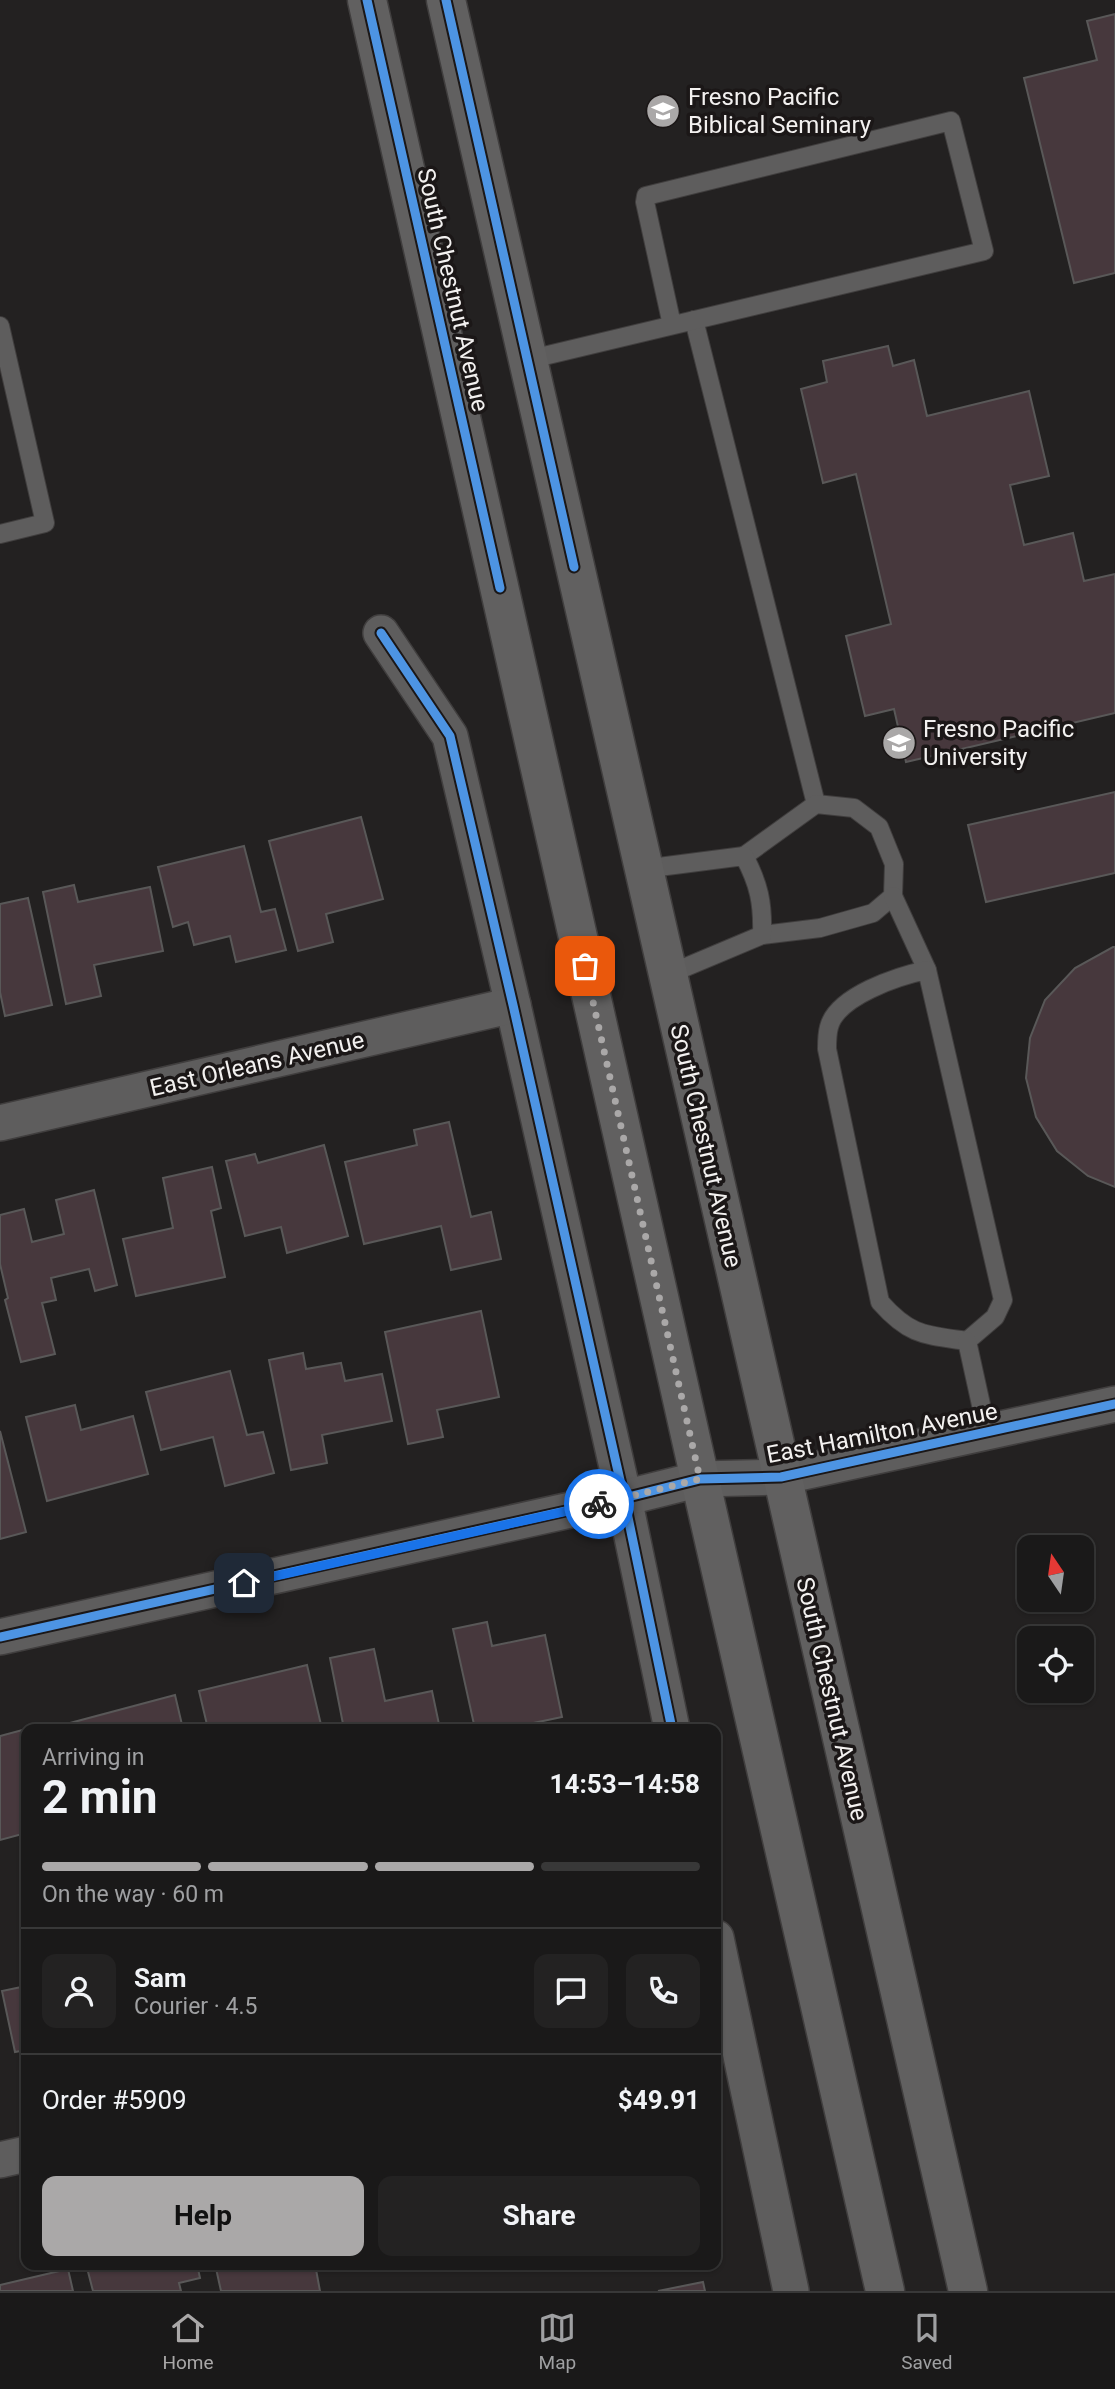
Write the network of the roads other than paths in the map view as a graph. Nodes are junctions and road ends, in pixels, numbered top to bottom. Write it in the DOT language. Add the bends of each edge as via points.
graph roads {
  1 [pos="368,0"];
  2 [pos="446,0"];
  3 [pos="694,320"];
  4 [pos="672,325"];
  5 [pos="0,326"];
  6 [pos="527,360"];
  7 [pos="0,534"];
  8 [pos="381,633"];
  9 [pos="816,804"];
  10 [pos="744,856"];
  11 [pos="643,869"];
  12 [pos="893,896"];
  13 [pos="762,935"];
  14 [pos="927,970"];
  15 [pos="667,975"];
  16 [pos="513,1004"];
  17 [pos="0,1123"];
  18 [pos="967,1340"];
  19 [pos="1115,1404"];
  20 [pos="987,1432"];
  21 [pos="781,1477"];
  22 [pos="700,1479"];
  23 [pos="624,1498"];
  24 [pos="0,1637"];
  25 [pos="671,1724"];
  26 [pos="721,1993"];
  27 [pos="21,2155"];
  28 [pos="0,2160"];
  29 [pos="791,2291"];
  30 [pos="885,2291"];
  31 [pos="968,2291"];
  1 -- 22 [label="main road, South Chestnut Avenue"];
  2 -- 6 [label="main road, South Chestnut Avenue"];
  3 -- 4 [label="lane"];
  3 -- 4 [label="lane" via="984,251 951,121 646,196"];
  3 -- 9 [label="lane"];
  4 -- 6 [label="lane"];
  5 -- 7 [label="lane" via="45,523"];
  6 -- 11 [label="main road, South Chestnut Avenue"];
  8 -- 16 [label="street" via="450,736"];
  9 -- 10 [label="lane"];
  9 -- 12 [label="lane" via="854,808 878,827 894,864"];
  10 -- 11 [label="lane"];
  10 -- 13 [label="lane" via="763,907"];
  11 -- 15 [label="main road, South Chestnut Avenue"];
  12 -- 13 [label="lane" via="873,913 820,928"];
  12 -- 14 [label="lane"];
  13 -- 15 [label="lane"];
  14 -- 18 [label="lane" via="1003,1300 995,1317"];
  14 -- 18 [label="lane" via="887,982 845,1003 829,1025 827,1049 880,1302 897,1321 923,1335"];
  15 -- 21 [label="main road, South Chestnut Avenue"];
  16 -- 17 [label="street, East Orleans Avenue"];
  16 -- 23 [label="street"];
  18 -- 20 [label="lane"];
  19 -- 20 [label="street, East Hamilton Avenue"];
  20 -- 21 [label="street, East Hamilton Avenue"];
  21 -- 22 [label="street, East Hamilton Avenue"];
  21 -- 31 [label="main road, South Chestnut Avenue"];
  22 -- 23 [label="street, East Hamilton Avenue"];
  22 -- 30 [label="main road, South Chestnut Avenue"];
  23 -- 24 [label="street, East Hamilton Avenue"];
  23 -- 25 [label="street"];
  26 -- 29 [label="street"];
  27 -- 28 [label="street"];
}
